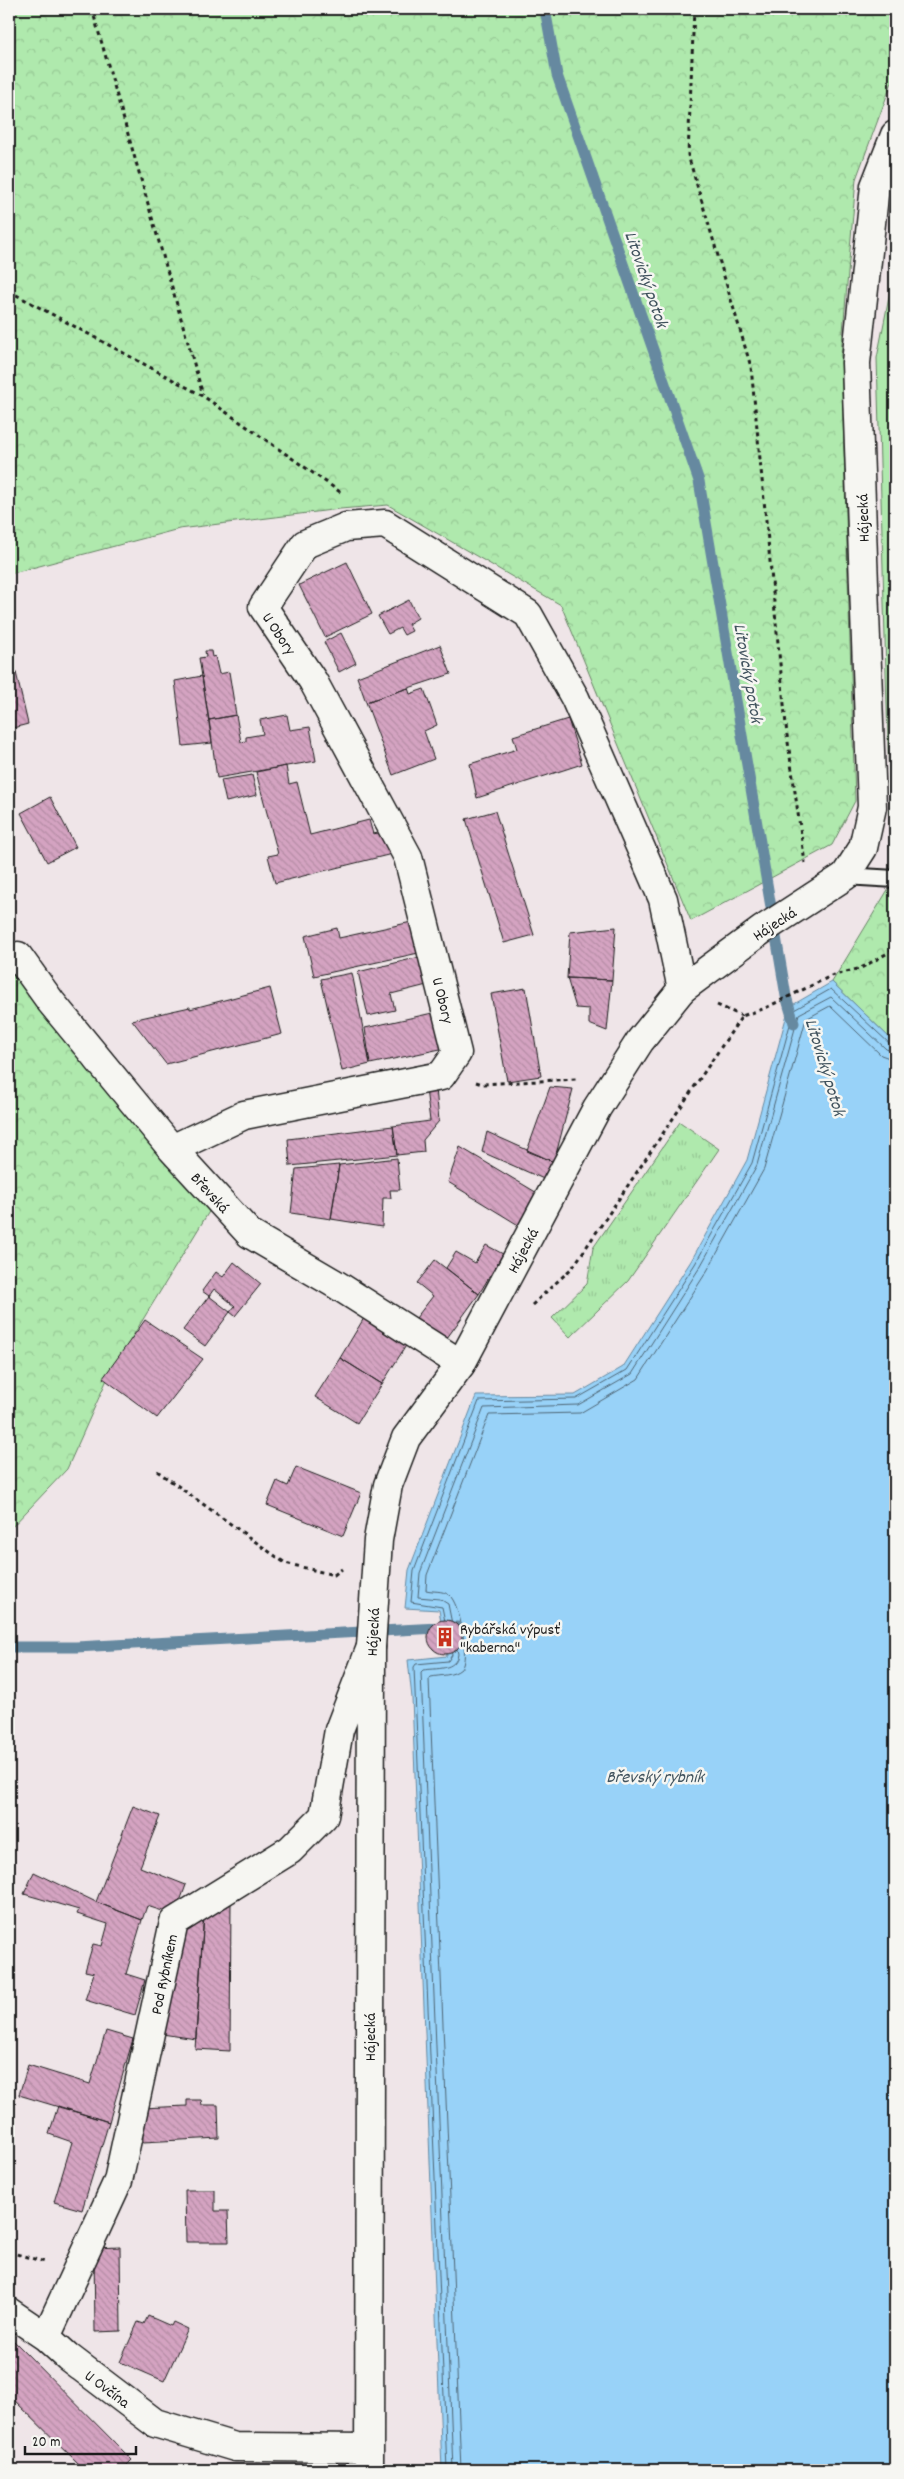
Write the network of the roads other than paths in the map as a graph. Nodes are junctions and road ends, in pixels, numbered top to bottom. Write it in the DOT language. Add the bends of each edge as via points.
graph roads {
  1 [pos="895,135"];
  2 [pos="854,877"];
  3 [pos="895,879"];
  4 [pos="895,890"];
  5 [pos="18,956"];
  6 [pos="682,989"];
  7 [pos="172,1149"];
  8 [pos="461,1364"];
  9 [pos="371,1647"];
  10 [pos="9,2312"];
  11 [pos="46,2337"];
  12 [pos="368,2459"];
  1 -- 2 [label="street, Hájecká" via="875,186 856,363 872,807"];
  2 -- 3 [label="lane"];
  2 -- 4 [label="lane"];
  2 -- 6 [label="street, Hájecká" via="771,924"];
  5 -- 7 [label="street, Břevská" via="51,1002"];
  6 -- 7 [label="street, U Obory" via="663,899 575,698 528,614 385,524 346,527 305,544 263,607 313,682 408,857 457,1053 441,1076 244,1115"];
  6 -- 8 [label="street, Hájecká" via="640,1041 592,1116"];
  7 -- 8 [label="street, Břevská" via="250,1234"];
  8 -- 9 [label="street, Hájecká" via="406,1438 388,1485 378,1540"];
  9 -- 11 [label="street, Pod Rybníkem" via="339,1730 324,1816 290,1850 174,1922 118,2181"];
  9 -- 12 [label="street, Hájecká"];
  10 -- 11 [label="street, U Ovčína"];
  11 -- 12 [label="street, U Ovčína" via="155,2423 235,2447"];
}
